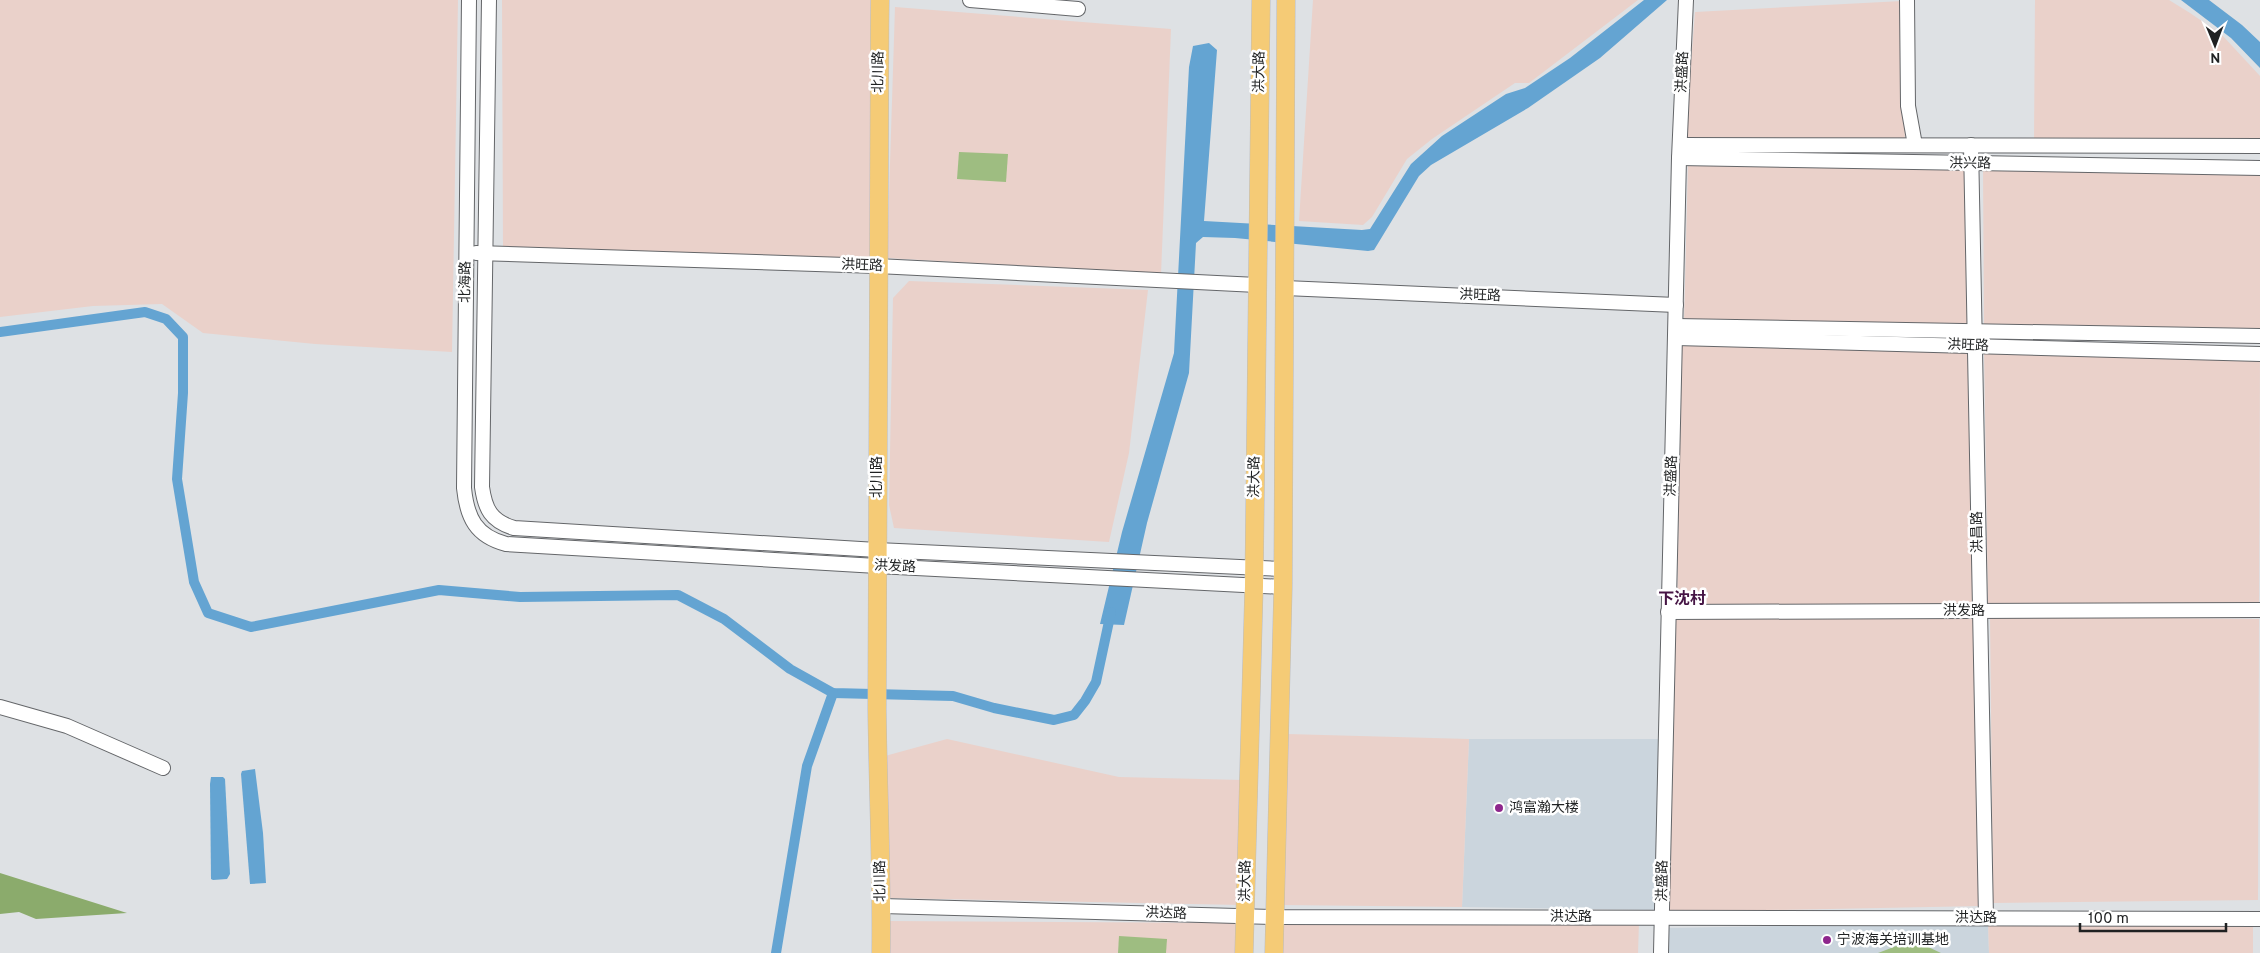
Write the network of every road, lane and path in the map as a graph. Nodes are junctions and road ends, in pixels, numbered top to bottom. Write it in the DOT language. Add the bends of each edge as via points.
graph roads {
  1 [pos="469,0"];
  2 [pos="489,0"];
  3 [pos="880,0"];
  4 [pos="970,0"];
  5 [pos="1261,0"];
  6 [pos="1286,0"];
  7 [pos="1686,0"];
  8 [pos="1907,0"];
  9 [pos="1078,9"];
  10 [pos="1915,145"];
  11 [pos="1971,145"];
  12 [pos="2260,146"];
  13 [pos="1679,152"];
  14 [pos="1971,164"];
  15 [pos="2260,168"];
  16 [pos="466,252"];
  17 [pos="486,254"];
  18 [pos="877,266"];
  19 [pos="1257,285"];
  20 [pos="1285,288"];
  21 [pos="1676,305"];
  22 [pos="1974,331"];
  23 [pos="1676,332"];
  24 [pos="2260,336"];
  25 [pos="1974,346"];
  26 [pos="2260,354"];
  27 [pos="514,528"];
  28 [pos="506,544"];
  29 [pos="877,558"];
  30 [pos="1254,568"];
  31 [pos="1283,569"];
  32 [pos="1254,586"];
  33 [pos="1283,587"];
  34 [pos="2260,610"];
  35 [pos="1979,611"];
  36 [pos="1668,612"];
  37 [pos="0,707"];
  38 [pos="163,768"];
  39 [pos="882,906"];
  40 [pos="1245,916"];
  41 [pos="1275,917"];
  42 [pos="1662,918"];
  43 [pos="1986,918"];
  44 [pos="2260,919"];
  45 [pos="881,953"];
  46 [pos="1244,953"];
  47 [pos="1274,953"];
  48 [pos="1661,953"];
  1 -- 16 [label="street, 北海路"];
  2 -- 17 [label="street, 北海路"];
  3 -- 18 [label="main road, 北川路"];
  4 -- 9 [label="street"];
  5 -- 19 [label="main road, 洪大路"];
  6 -- 20 [label="main road, 洪大路"];
  7 -- 13 [label="street, 洪盛路"];
  8 -- 10 [label="street" via="1908,106"];
  10 -- 11 [label="street, 洪兴路"];
  10 -- 13 [label="street, 洪兴路"];
  11 -- 12 [label="street, 洪兴路"];
  11 -- 14 [label="street, 洪昌路"];
  13 -- 14 [label="street, 洪兴路"];
  13 -- 21 [label="street, 洪盛路"];
  14 -- 15 [label="street, 洪兴路"];
  14 -- 22 [label="street, 洪昌路"];
  16 -- 17 [label="street, 洪旺路"];
  16 -- 28 [label="street, 北海路" via="465,503 484,535"];
  17 -- 18 [label="street, 洪旺路"];
  17 -- 27 [label="street, 北海路" via="482,487 484,503 490,514 498,522"];
  18 -- 19 [label="street, 洪旺路"];
  18 -- 29 [label="main road, 北川路"];
  19 -- 30 [label="main road, 洪大路"];
  20 -- 21 [label="street, 洪旺路"];
  20 -- 31 [label="main road, 洪大路"];
  21 -- 23 [label="street, 洪盛路"];
  22 -- 23 [label="street, 洪旺路"];
  22 -- 24 [label="street, 洪旺路"];
  22 -- 25 [label="street, 洪昌路"];
  23 -- 25 [label="street, 洪旺路"];
  23 -- 36 [label="street, 洪盛路"];
  25 -- 26 [label="street, 洪旺路"];
  25 -- 35 [label="street, 洪昌路"];
  27 -- 29 [label="street, 洪发路"];
  28 -- 29 [label="street, 洪发路"];
  29 -- 30 [label="street, 洪发路"];
  29 -- 32 [label="street, 洪发路"];
  29 -- 39 [label="main road, 北川路"];
  30 -- 31 [label="street, 洪发路"];
  30 -- 32 [label="main road, 洪大路"];
  31 -- 33 [label="main road, 洪大路"];
  32 -- 33 [label="street, 洪发路"];
  32 -- 40 [label="main road, 洪大路"];
  33 -- 41 [label="main road, 洪大路"];
  34 -- 35 [label="street, 洪发路"];
  35 -- 36 [label="street, 洪发路"];
  35 -- 43 [label="street, 洪昌路"];
  36 -- 42 [label="street, 洪盛路"];
  37 -- 38 [label="street" via="67,726"];
  39 -- 40 [label="street, 洪达路"];
  39 -- 45 [label="main road, 北川路"];
  40 -- 41 [label="street, 洪达路"];
  40 -- 46 [label="main road, 洪大路"];
  41 -- 42 [label="street, 洪达路"];
  41 -- 47 [label="main road, 洪大路"];
  42 -- 43 [label="street, 洪达路"];
  42 -- 48 [label="street, 洪盛路"];
  43 -- 44 [label="street, 洪达路"];
}
